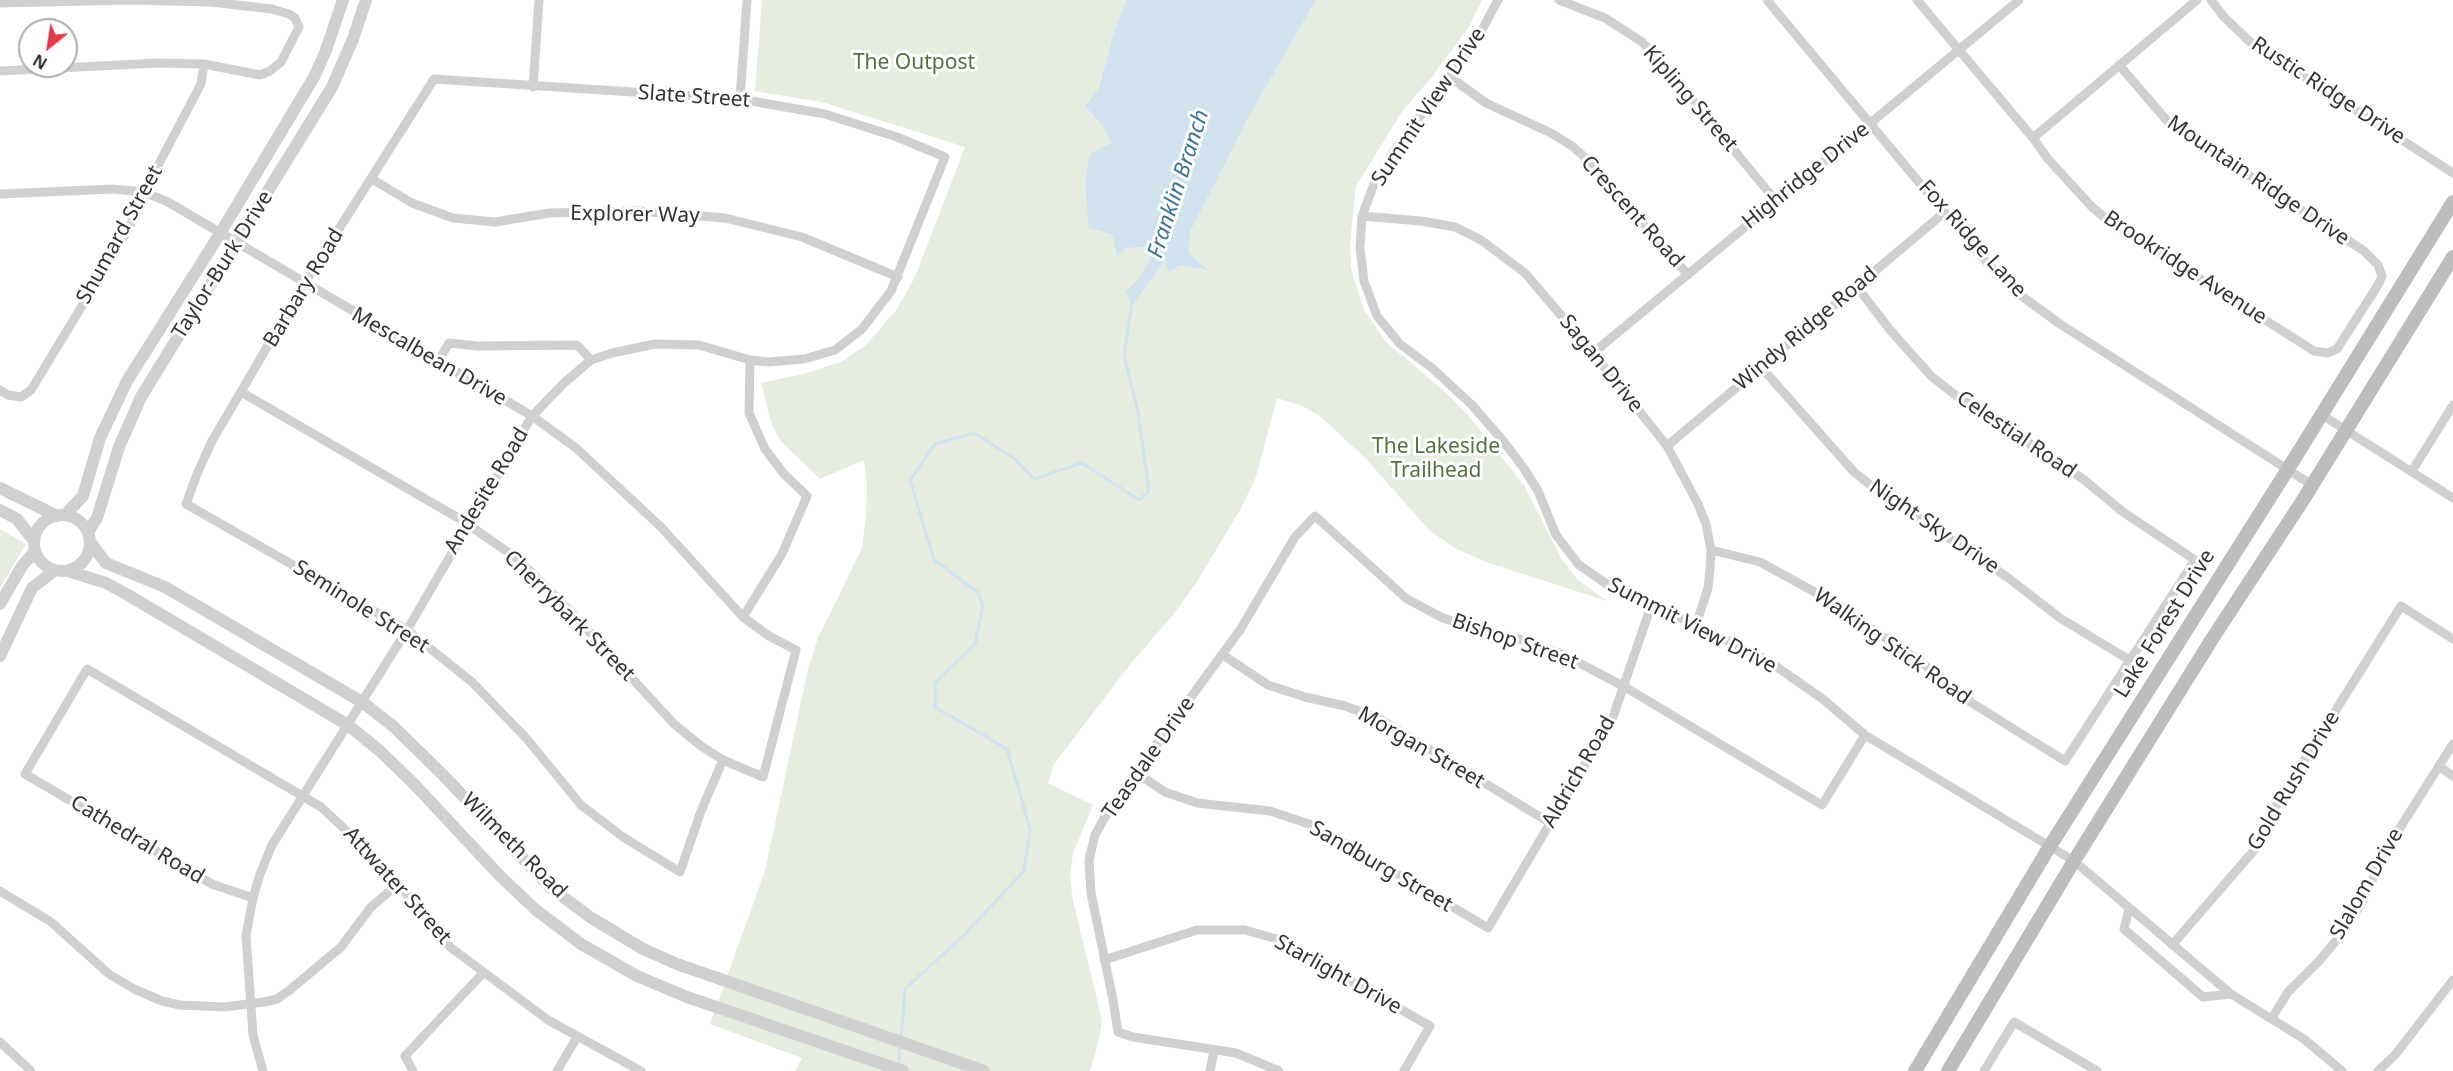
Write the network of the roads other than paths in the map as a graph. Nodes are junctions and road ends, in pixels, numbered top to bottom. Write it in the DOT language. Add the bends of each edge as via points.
graph roads {
  1 [pos="343,0"];
  2 [pos="366,0"];
  3 [pos="539,0"];
  4 [pos="747,0"];
  5 [pos="1498,0"];
  6 [pos="1559,0"];
  7 [pos="1767,0"];
  8 [pos="1917,0"];
  9 [pos="2019,0"];
  10 [pos="2197,0"];
  11 [pos="2211,0"];
  12 [pos="0,3"];
  13 [pos="1958,50"];
  14 [pos="204,64"];
  15 [pos="2119,65"];
  16 [pos="0,71"];
  17 [pos="1450,77"];
  18 [pos="434,79"];
  19 [pos="533,87"];
  20 [pos="740,99"];
  21 [pos="1870,124"];
  22 [pos="2033,138"];
  23 [pos="945,157"];
  24 [pos="2453,173"];
  25 [pos="372,179"];
  26 [pos="144,192"];
  27 [pos="0,194"];
  28 [pos="1775,200"];
  29 [pos="2453,202"];
  30 [pos="1945,212"];
  31 [pos="1362,216"];
  32 [pos="221,232"];
  33 [pos="237,242"];
  34 [pos="2453,257"];
  35 [pos="2378,265"];
  36 [pos="1688,275"];
  37 [pos="898,277"];
  38 [pos="304,284"];
  39 [pos="1857,287"];
  40 [pos="1593,352"];
  41 [pos="591,360"];
  42 [pos="750,360"];
  43 [pos="438,362"];
  44 [pos="1761,367"];
  45 [pos="0,390"];
  46 [pos="241,392"];
  47 [pos="2453,405"];
  48 [pos="2322,415"];
  49 [pos="532,416"];
  50 [pos="2346,430"];
  51 [pos="1667,446"];
  52 [pos="2288,469"];
  53 [pos="2412,471"];
  54 [pos="2312,484"];
  55 [pos="0,488"];
  56 [pos="2453,498"];
  57 [pos="186,504"];
  58 [pos="0,510"];
  59 [pos="61,515"];
  60 [pos="1315,516"];
  61 [pos="467,524"];
  62 [pos="89,537"];
  63 [pos="34,546"];
  64 [pos="1710,550"];
  65 [pos="62,570"];
  66 [pos="0,604"];
  67 [pos="1651,606"];
  68 [pos="743,617"];
  69 [pos="1696,625"];
  70 [pos="407,630"];
  71 [pos="2453,639"];
  72 [pos="0,656"];
  73 [pos="1223,656"];
  74 [pos="2131,661"];
  75 [pos="1625,687"];
  76 [pos="362,702"];
  77 [pos="348,725"];
  78 [pos="1866,735"];
  79 [pos="2453,744"];
  80 [pos="723,760"];
  81 [pos="2439,766"];
  82 [pos="1135,772"];
  83 [pos="25,774"];
  84 [pos="2453,776"];
  85 [pos="764,777"];
  86 [pos="304,795"];
  87 [pos="1550,823"];
  88 [pos="2050,846"];
  89 [pos="2074,861"];
  90 [pos="397,885"];
  91 [pos="0,891"];
  92 [pos="253,898"];
  93 [pos="2129,909"];
  94 [pos="1488,928"];
  95 [pos="2172,945"];
  96 [pos="1104,960"];
  97 [pos="483,973"];
  98 [pos="2453,980"];
  99 [pos="2231,994"];
  100 [pos="250,1005"];
  101 [pos="2272,1018"];
  102 [pos="577,1037"];
  103 [pos="0,1042"];
  104 [pos="1214,1051"];
  105 [pos="31,1071"];
  106 [pos="263,1071"];
  107 [pos="412,1071"];
  108 [pos="557,1071"];
  109 [pos="641,1071"];
  110 [pos="903,1071"];
  111 [pos="984,1071"];
  112 [pos="1210,1071"];
  113 [pos="1279,1071"];
  114 [pos="1404,1071"];
  115 [pos="1915,1071"];
  116 [pos="1948,1071"];
  117 [pos="1984,1071"];
  118 [pos="2097,1071"];
  119 [pos="2342,1071"];
  120 [pos="2378,1071"];
  1 -- 32 [label="street, Taylor-Burk Drive" via="314,77"];
  2 -- 33 [label="street, Taylor-Burk Drive" via="332,87"];
  3 -- 19 [label="street"];
  4 -- 20 [label="street"];
  5 -- 17 [label="street, Summit View Drive" via="1475,43"];
  6 -- 28 [label="street, Kipling Street" via="1605,18 1642,42"];
  7 -- 21 [label="street, Fox Ridge Lane"];
  8 -- 13 [label="street, Brookridge Avenue"];
  9 -- 13 [label="street, Highridge Drive"];
  10 -- 15 [label="street"];
  11 -- 24 [label="street, Rustic Ridge Drive" via="2249,41"];
  12 -- 14 [label="street" via="211,2 272,9 289,14 298,22 297,34 281,62 270,71 260,75"];
  13 -- 21 [label="street, Highridge Drive"];
  13 -- 22 [label="street, Brookridge Avenue"];
  14 -- 16 [label="street"];
  14 -- 26 [label="street, Shumard Street" via="201,84 189,110"];
  15 -- 22 [label="street"];
  15 -- 35 [label="street, Mountain Ridge Drive" via="2169,123 2364,251"];
  17 -- 31 [label="street, Summit View Drive" via="1394,151 1374,184"];
  17 -- 36 [label="street, Crescent Road" via="1486,103 1572,146"];
  18 -- 19 [label="street, Slate Street"];
  18 -- 25 [label="street, Barbary Road"];
  19 -- 20 [label="street, Slate Street"];
  20 -- 23 [label="street, Slate Street" via="825,114"];
  21 -- 28 [label="street, Highridge Drive"];
  21 -- 30 [label="street, Fox Ridge Lane"];
  22 -- 35 [label="street, Brookridge Avenue" via="2106,219 2314,351 2332,352 2343,341 2379,285 2382,276"];
  23 -- 37 [label="street, Andesite Road"];
  25 -- 37 [label="street, Explorer Way" via="412,203 453,218 495,222 549,213 638,211 725,218 802,237"];
  25 -- 38 [label="street, Barbary Road"];
  26 -- 27 [label="street, Mescalbean Drive" via="90,189"];
  26 -- 32 [label="street, Mescalbean Drive"];
  26 -- 45 [label="street, Shumard Street" via="116,250 31,390 21,397"];
  28 -- 36 [label="street, Highridge Drive"];
  29 -- 48 [label="main road, Lake Forest Drive"];
  30 -- 39 [label="street, Windy Ridge Road"];
  30 -- 52 [label="street, Fox Ridge Lane" via="2012,289 2060,324"];
  31 -- 40 [label="street, Sagan Drive" via="1455,227 1481,240 1526,273"];
  31 -- 67 [label="street, Summit View Drive" via="1364,281 1377,316 1400,344 1472,405 1504,442 1538,492 1556,535 1579,565 1611,587"];
  32 -- 33 [label="street, Mescalbean Drive"];
  32 -- 59 [label="street, Taylor-Burk Drive" via="127,381 100,438 83,496"];
  33 -- 38 [label="street, Mescalbean Drive"];
  33 -- 62 [label="street, Taylor-Burk Drive" via="141,397"];
  34 -- 50 [label="main road"];
  36 -- 40 [label="street, Highridge Drive"];
  37 -- 42 [label="street, Andesite Road" via="878,311 835,350 804,359"];
  38 -- 43 [label="street, Mescalbean Drive"];
  38 -- 46 [label="street, Barbary Road"];
  39 -- 44 [label="street, Windy Ridge Road"];
  39 -- 74 [label="street, Celestial Road" via="1931,376 2195,560"];
  40 -- 51 [label="street, Sagan Drive"];
  41 -- 42 [label="street, Andesite Road" via="654,344 699,345"];
  41 -- 43 [label="street" via="577,345 449,343"];
  41 -- 49 [label="street, Andesite Road"];
  42 -- 68 [label="street" via="749,413 765,449 807,496 782,554"];
  43 -- 49 [label="street, Mescalbean Drive"];
  44 -- 51 [label="street, Windy Ridge Road"];
  44 -- 74 [label="street, Night Sky Drive" via="1836,453 1870,484 2007,576 2060,618"];
  46 -- 57 [label="street, Barbary Road" via="207,450"];
  46 -- 61 [label="street, Cherrybark Street"];
  47 -- 53 [label="street"];
  48 -- 50 [label="street"];
  48 -- 52 [label="main road, Lake Forest Drive"];
  49 -- 61 [label="street, Andesite Road"];
  49 -- 68 [label="street, Mescalbean Drive" via="576,448 661,527"];
  50 -- 53 [label="street"];
  50 -- 54 [label="main road"];
  51 -- 64 [label="street, Sagan Drive" via="1698,504"];
  52 -- 54 [label="street, Fox Ridge Lane"];
  52 -- 88 [label="main road, Lake Forest Drive"];
  53 -- 56 [label="street"];
  54 -- 89 [label="main road"];
  55 -- 59 [label="street"];
  57 -- 70 [label="street, Seminole Street"];
  58 -- 63 [label="street" via="17,519"];
  59 -- 62 [label="street" via="79,521"];
  59 -- 63 [label="street" via="41,524"];
  60 -- 73 [label="street, Teasdale Drive" via="1295,537"];
  60 -- 75 [label="street, Bishop Street" via="1407,599 1479,631 1562,654"];
  61 -- 70 [label="street, Andesite Road"];
  61 -- 80 [label="street, Cherrybark Street" via="518,559 674,724"];
  62 -- 65 [label="street" via="89,550 82,563"];
  62 -- 76 [label="street, Wilmeth Road" via="106,563 165,586"];
  63 -- 65 [label="street" via="42,564"];
  63 -- 66 [label="street"];
  64 -- 69 [label="street, Sagan Drive" via="1708,588"];
  64 -- 74 [label="street, Walking Stick Road" via="1760,562 1822,596 1916,658 1972,703 2065,761"];
  65 -- 72 [label="street" via="32,588"];
  65 -- 77 [label="street, Wilmeth Road" via="106,583"];
  67 -- 69 [label="street, Summit View Drive"];
  67 -- 75 [label="street, Aldrich Road"];
  68 -- 85 [label="street, Mescalbean Drive" via="796,650"];
  69 -- 78 [label="street, Summit View Drive" via="1767,660"];
  70 -- 76 [label="street, Andesite Road"];
  70 -- 80 [label="street, Seminole Street" via="472,682 527,739 581,805 680,872"];
  71 -- 95 [label="street, Gold Rush Drive" via="2401,606 2274,809 2256,848"];
  73 -- 82 [label="street, Teasdale Drive"];
  73 -- 87 [label="street, Morgan Street" via="1268,684 1380,719"];
  75 -- 78 [label="street, Bishop Street" via="1822,805"];
  75 -- 87 [label="street, Aldrich Road" via="1613,717"];
  76 -- 77 [label="street, Andesite Road"];
  76 -- 111 [label="street, Wilmeth Road" via="443,775 551,888 643,949"];
  77 -- 86 [label="street, Andesite Road"];
  77 -- 110 [label="street, Wilmeth Road" via="415,784 536,910 581,944 637,976 687,997"];
  78 -- 88 [label="street, Summit View Drive"];
  79 -- 81 [label="street, Slalom Drive"];
  80 -- 85 [label="street, Cherrybark Street"];
  81 -- 84 [label="street"];
  81 -- 101 [label="street, Slalom Drive" via="2384,853 2363,901 2344,930 2288,992"];
  82 -- 94 [label="street, Sandburg Street" via="1165,792 1197,803 1270,811 1312,825"];
  82 -- 96 [label="street, Teasdale Drive" via="1095,835 1089,860"];
  83 -- 86 [label="street, Attwater Street" via="87,669"];
  83 -- 92 [label="street, Cathedral Road" via="212,884"];
  86 -- 90 [label="street, Attwater Street" via="360,842"];
  86 -- 92 [label="street, Andesite Road" via="272,845"];
  87 -- 94 [label="street, Aldrich Road"];
  88 -- 89 [label="street, Summit View Drive"];
  88 -- 115 [label="main road, Lake Forest Drive"];
  89 -- 93 [label="street, Summit View Drive"];
  89 -- 116 [label="main road"];
  90 -- 97 [label="street, Attwater Street" via="450,947"];
  90 -- 100 [label="street" via="371,907 342,947 318,968 277,999"];
  91 -- 100 [label="street" via="51,922 109,974 134,989 180,1005"];
  92 -- 100 [label="street, Andesite Road" via="246,936"];
  93 -- 95 [label="street, Summit View Drive"];
  93 -- 99 [label="street" via="2124,929 2203,997"];
  95 -- 99 [label="street, Summit View Drive"];
  96 -- 104 [label="street, Teasdale Drive" via="1118,1032"];
  96 -- 114 [label="street, Starlight Drive" via="1197,930 1245,930 1277,939 1430,1026"];
  97 -- 102 [label="street, Attwater Street"];
  97 -- 107 [label="street" via="405,1056"];
  98 -- 120 [label="street"];
  99 -- 101 [label="street, Summit View Drive"];
  100 -- 106 [label="street, Andesite Road"];
  101 -- 119 [label="street, Summit View Drive"];
  102 -- 108 [label="street"];
  102 -- 109 [label="street, Attwater Street"];
  103 -- 105 [label="street"];
  104 -- 112 [label="street"];
  104 -- 113 [label="street" via="1236,1053"];
  117 -- 118 [label="street" via="2014,1022"];
}
